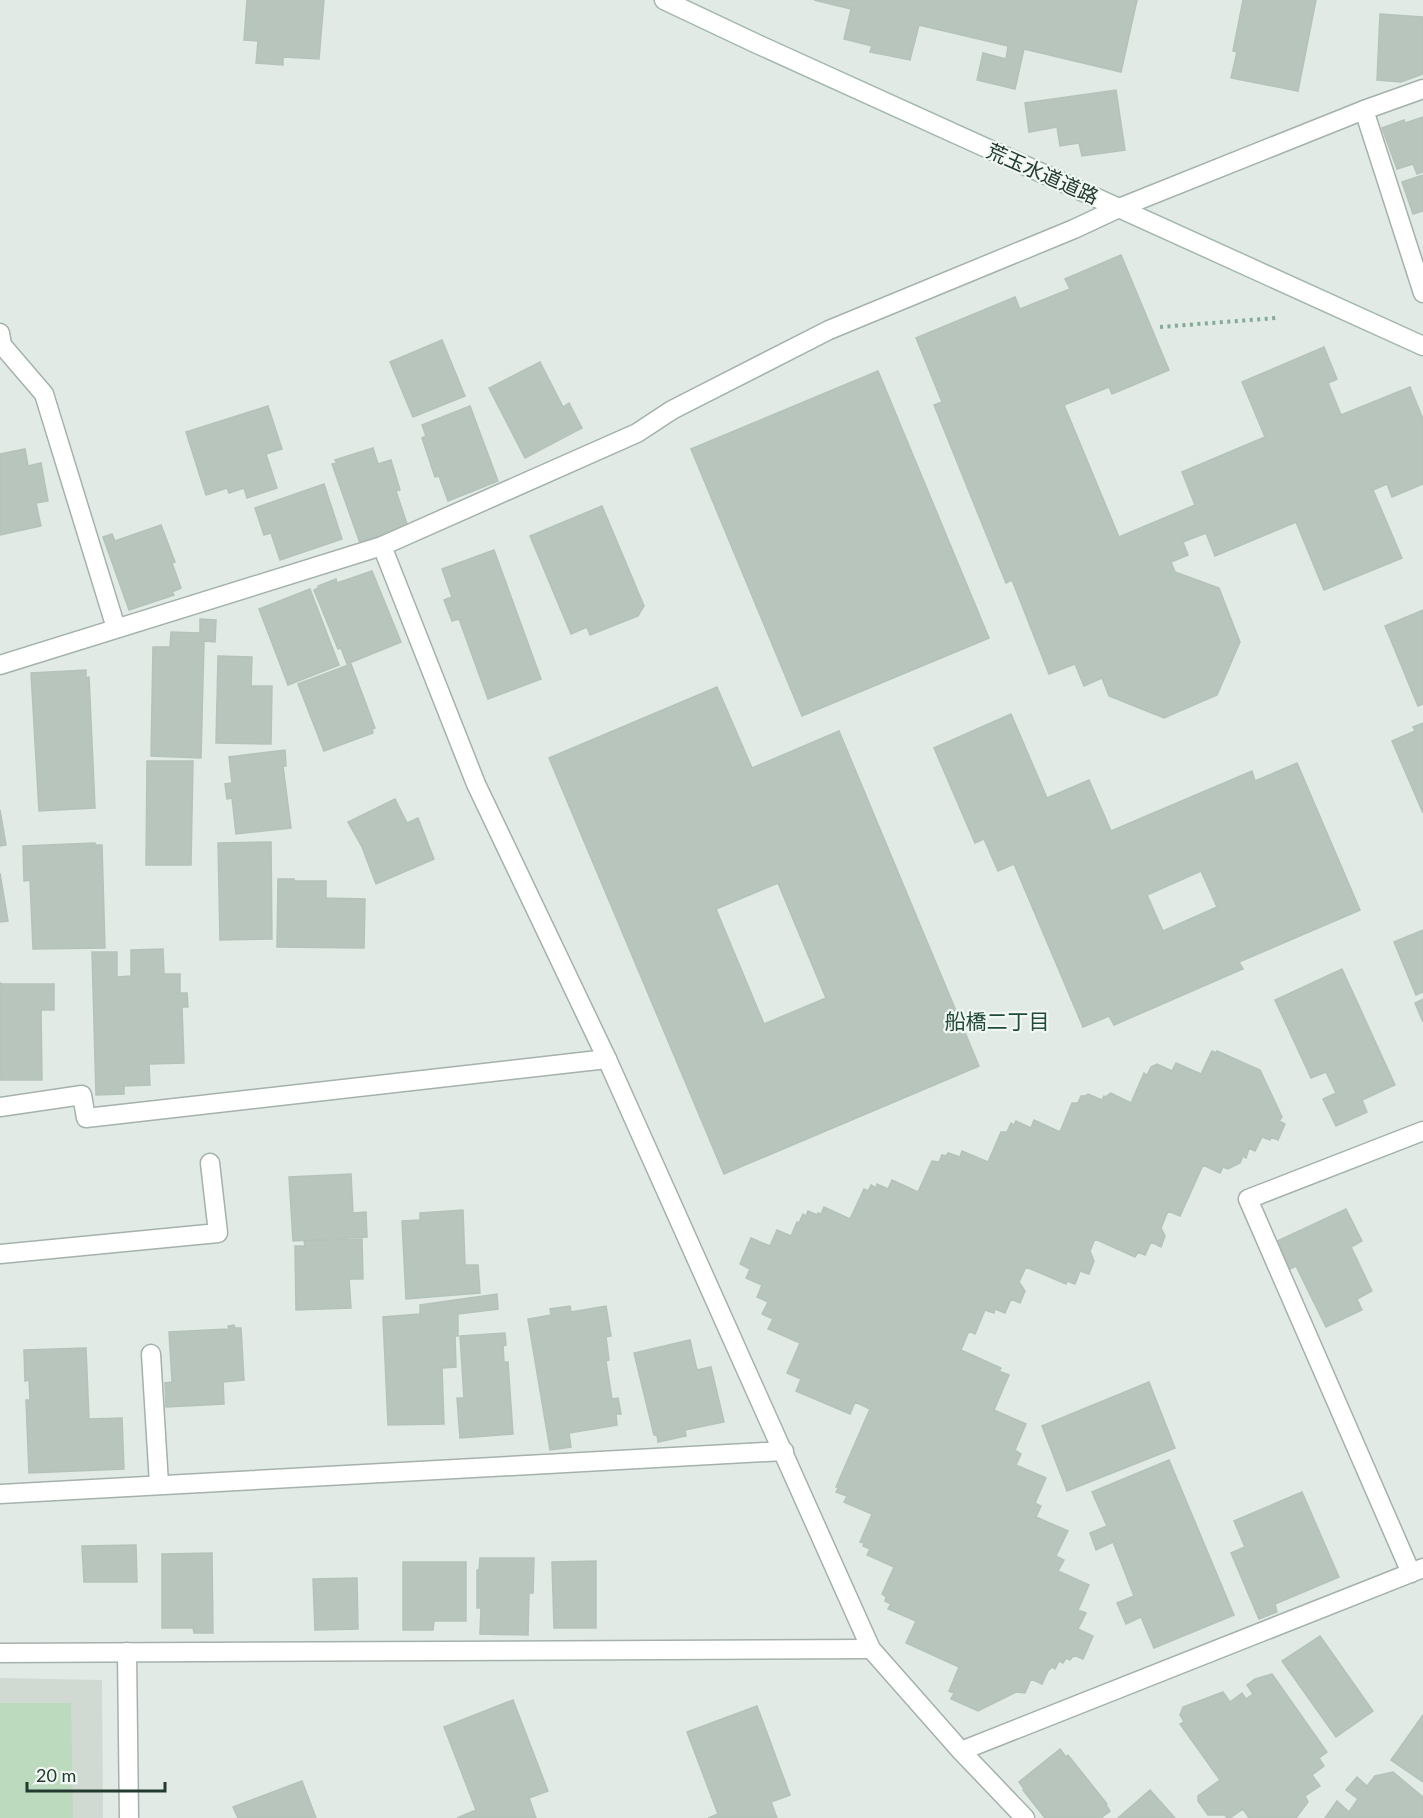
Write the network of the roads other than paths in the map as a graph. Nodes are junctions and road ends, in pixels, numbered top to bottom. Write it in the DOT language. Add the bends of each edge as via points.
graph roads {
  1 [pos="664,0"];
  2 [pos="1423,89"];
  3 [pos="1364,110"];
  4 [pos="1119,208"];
  5 [pos="1423,293"];
  6 [pos="0,333"];
  7 [pos="1423,346"];
  8 [pos="382,546"];
  9 [pos="116,628"];
  10 [pos="0,665"];
  11 [pos="607,1059"];
  12 [pos="0,1107"];
  13 [pos="1423,1131"];
  14 [pos="210,1163"];
  15 [pos="0,1254"];
  16 [pos="151,1354"];
  17 [pos="784,1451"];
  18 [pos="159,1484"];
  19 [pos="0,1494"];
  20 [pos="1417,1571"];
  21 [pos="872,1649"];
  22 [pos="127,1652"];
  23 [pos="0,1653"];
  24 [pos="961,1751"];
  25 [pos="129,1818"];
  26 [pos="1025,1818"];
  1 -- 4 [label="street, 荒玉水道道路"];
  2 -- 3 [label="street"];
  3 -- 4 [label="street"];
  3 -- 5 [label="street"];
  4 -- 7 [label="street, 荒玉水道道路"];
  4 -- 8 [label="street" via="830,330 672,410 637,433"];
  6 -- 9 [label="street" via="2,345 44,394"];
  8 -- 9 [label="street"];
  8 -- 11 [label="street" via="476,784"];
  9 -- 10 [label="street"];
  11 -- 12 [label="street" via="86,1118 82,1095"];
  11 -- 17 [label="street"];
  13 -- 20 [label="street" via="1248,1199"];
  14 -- 15 [label="street" via="218,1233"];
  16 -- 18 [label="street"];
  17 -- 18 [label="street"];
  17 -- 21 [label="street"];
  18 -- 19 [label="street"];
  20 -- 24 [label="street"];
  21 -- 22 [label="street"];
  21 -- 24 [label="street"];
  22 -- 23 [label="street"];
  22 -- 25 [label="street"];
  24 -- 26 [label="street"];
}
